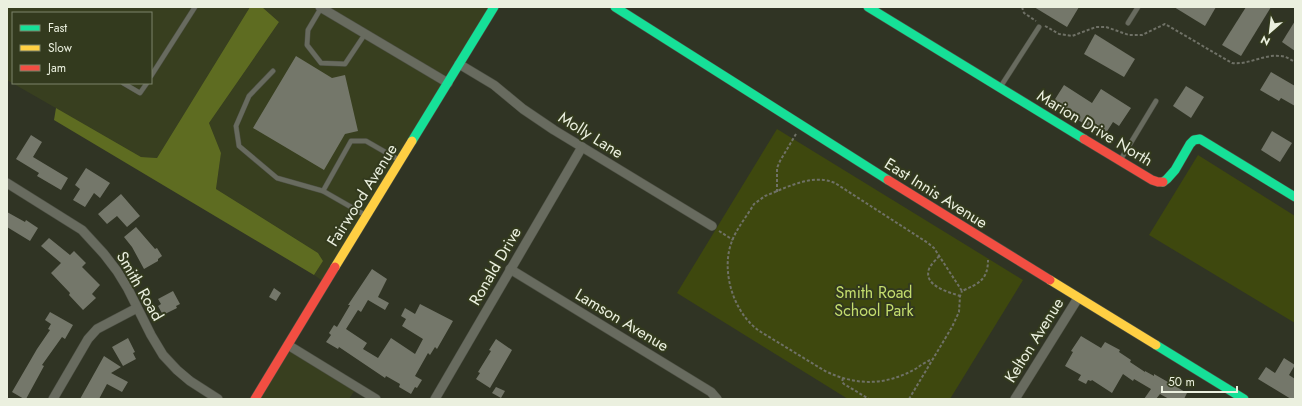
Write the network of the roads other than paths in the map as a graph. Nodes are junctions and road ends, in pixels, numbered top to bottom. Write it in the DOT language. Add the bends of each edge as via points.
graph roads {
  1 [pos="195,7"];
  2 [pos="320,7"];
  3 [pos="494,7"];
  4 [pos="615,7"];
  5 [pos="868,7"];
  6 [pos="1138,7"];
  7 [pos="879,10"];
  8 [pos="1128,23"];
  9 [pos="1039,27"];
  10 [pos="365,34"];
  11 [pos="459,64"];
  12 [pos="273,71"];
  13 [pos="152,74"];
  14 [pos="448,82"];
  15 [pos="125,84"];
  16 [pos="146,84"];
  17 [pos="1000,88"];
  18 [pos="1156,101"];
  19 [pos="582,147"];
  20 [pos="400,161"];
  21 [pos="1120,161"];
  22 [pos="7,183"];
  23 [pos="323,191"];
  24 [pos="1295,197"];
  25 [pos="366,216"];
  26 [pos="712,226"];
  27 [pos="510,269"];
  28 [pos="1078,298"];
  29 [pos="137,308"];
  30 [pos="288,345"];
  31 [pos="52,399"];
  32 [pos="218,399"];
  33 [pos="255,399"];
  34 [pos="376,399"];
  35 [pos="435,399"];
  36 [pos="717,399"];
  37 [pos="1015,399"];
  38 [pos="1244,399"];
  1 -- 13 [label="lane"];
  2 -- 10 [label="street"];
  2 -- 10 [label="lane" via="308,30 307,45 321,63 345,64"];
  3 -- 11 [label="street, Fairwood Avenue"];
  4 -- 28 [label="street, East Innis Avenue"];
  5 -- 7 [label="street, Marion Drive North"];
  6 -- 8 [label="lane"];
  7 -- 17 [label="street, Marion Drive North"];
  9 -- 17 [label="lane"];
  10 -- 14 [label="street"];
  11 -- 14 [label="street, Fairwood Avenue"];
  11 -- 19 [label="street, Molly Lane" via="494,85 523,109"];
  12 -- 23 [label="lane" via="249,96 236,126 238,146 277,178"];
  14 -- 20 [label="street, Fairwood Avenue"];
  15 -- 16 [label="lane" via="140,93"];
  17 -- 21 [label="street, Marion Drive North"];
  18 -- 21 [label="lane"];
  19 -- 26 [label="street, Molly Lane"];
  19 -- 27 [label="street, Ronald Drive"];
  20 -- 23 [label="lane" via="366,141 351,141"];
  20 -- 25 [label="street, Fairwood Avenue"];
  21 -- 24 [label="street, Marion Drive North" via="1152,180 1165,181 1190,144 1200,139"];
  22 -- 29 [label="street, Smith Road" via="82,230 117,271"];
  23 -- 25 [label="lane"];
  25 -- 30 [label="street, Fairwood Avenue"];
  27 -- 35 [label="street, Ronald Drive"];
  27 -- 36 [label="street, Lamson Avenue" via="711,392"];
  28 -- 37 [label="street, Kelton Avenue"];
  28 -- 38 [label="street, East Innis Avenue"];
  29 -- 31 [label="street" via="97,329 88,339"];
  29 -- 32 [label="street, Smith Road" via="163,355 190,381"];
  30 -- 33 [label="street, Fairwood Avenue"];
  30 -- 34 [label="street"];
}
